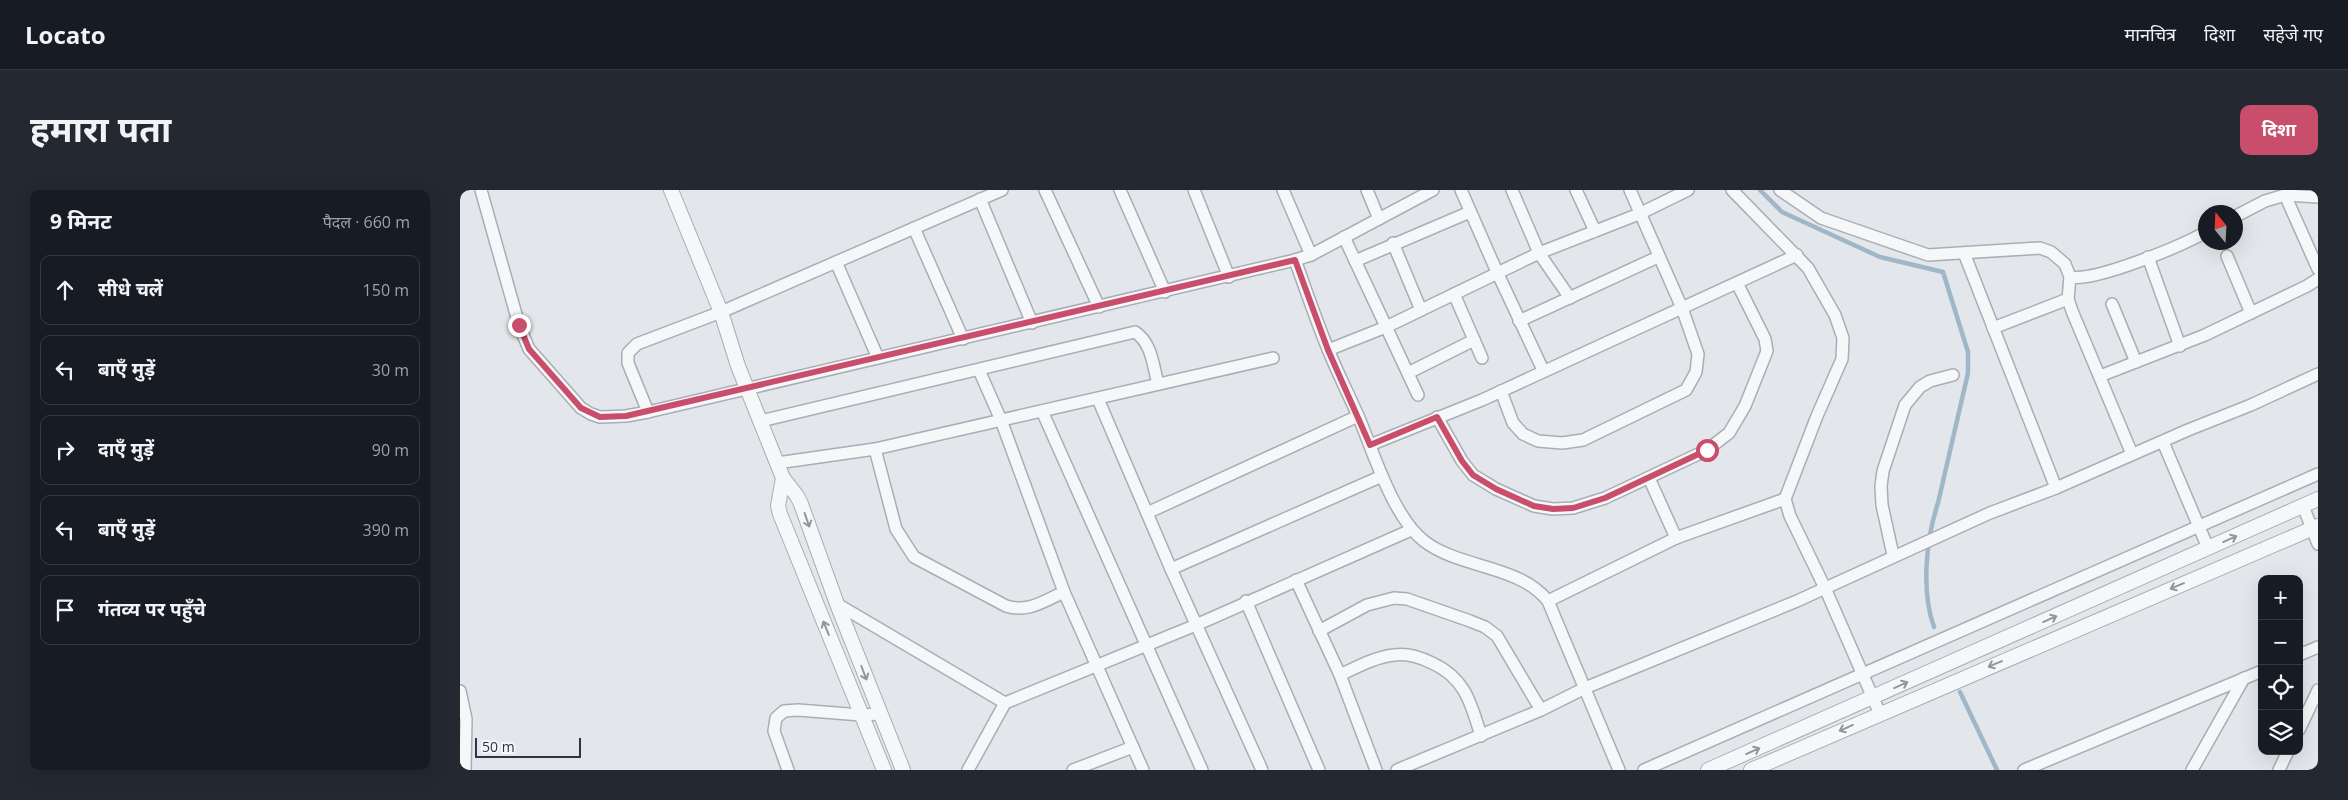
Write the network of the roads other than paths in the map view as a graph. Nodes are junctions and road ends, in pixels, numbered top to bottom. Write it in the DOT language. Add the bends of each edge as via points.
graph roads {
  1 [pos="481,190"];
  2 [pos="671,190"];
  3 [pos="1002,190"];
  4 [pos="1045,190"];
  5 [pos="1120,190"];
  6 [pos="1194,190"];
  7 [pos="1283,190"];
  8 [pos="1367,190"];
  9 [pos="1432,190"];
  10 [pos="1461,190"];
  11 [pos="1512,190"];
  12 [pos="1576,190"];
  13 [pos="1630,190"];
  14 [pos="1688,190"];
  15 [pos="1732,190"];
  16 [pos="1780,190"];
  17 [pos="2285,195"];
  18 [pos="2318,197"];
  19 [pos="980,199"];
  20 [pos="1470,212"];
  21 [pos="2243,212"];
  22 [pos="1639,214"];
  23 [pos="1379,218"];
  24 [pos="914,228"];
  25 [pos="1595,231"];
  26 [pos="2198,235"];
  27 [pos="1344,237"];
  28 [pos="1393,243"];
  29 [pos="1964,253"];
  30 [pos="1539,254"];
  31 [pos="1311,255"];
  32 [pos="1797,255"];
  33 [pos="2226,256"];
  34 [pos="1658,257"];
  35 [pos="2148,257"];
  36 [pos="1295,260"];
  37 [pos="1355,261"];
  38 [pos="836,262"];
  39 [pos="2318,269"];
  40 [pos="1497,272"];
  41 [pos="1229,277"];
  42 [pos="2070,277"];
  43 [pos="2318,279"];
  44 [pos="1737,283"];
  45 [pos="1165,292"];
  46 [pos="1454,294"];
  47 [pos="1570,298"];
  48 [pos="2068,299"];
  49 [pos="2112,304"];
  50 [pos="1099,307"];
  51 [pos="1682,308"];
  52 [pos="1421,310"];
  53 [pos="721,312"];
  54 [pos="2251,313"];
  55 [pos="1519,321"];
  56 [pos="1032,323"];
  57 [pos="1386,327"];
  58 [pos="1993,328"];
  59 [pos="963,339"];
  60 [pos="1474,340"];
  61 [pos="2180,346"];
  62 [pos="1328,350"];
  63 [pos="878,358"];
  64 [pos="1273,358"];
  65 [pos="1482,358"];
  66 [pos="2136,362"];
  67 [pos="979,370"];
  68 [pos="1543,370"];
  69 [pos="1408,374"];
  70 [pos="2318,374"];
  71 [pos="1954,376"];
  72 [pos="2100,376"];
  73 [pos="1158,384"];
  74 [pos="747,389"];
  75 [pos="1501,391"];
  76 [pos="1418,395"];
  77 [pos="1098,399"];
  78 [pos="1042,411"];
  79 [pos="648,412"];
  80 [pos="1358,416"];
  81 [pos="1437,417"];
  82 [pos="1001,420"];
  83 [pos="762,421"];
  84 [pos="2163,442"];
  85 [pos="1370,445"];
  86 [pos="874,449"];
  87 [pos="2132,454"];
  88 [pos="777,463"];
  89 [pos="2318,474"];
  90 [pos="1382,476"];
  91 [pos="783,478"];
  92 [pos="1649,478"];
  93 [pos="2056,488"];
  94 [pos="1785,499"];
  95 [pos="2318,500"];
  96 [pos="2303,506"];
  97 [pos="1147,513"];
  98 [pos="2199,526"];
  99 [pos="2315,527"];
  100 [pos="1411,530"];
  101 [pos="1676,538"];
  102 [pos="2318,544"];
  103 [pos="2208,548"];
  104 [pos="1893,555"];
  105 [pos="1171,569"];
  106 [pos="1296,580"];
  107 [pos="1826,588"];
  108 [pos="1064,592"];
  109 [pos="1548,601"];
  110 [pos="1246,602"];
  111 [pos="836,604"];
  112 [pos="1196,625"];
  113 [pos="1319,631"];
  114 [pos="1147,644"];
  115 [pos="2318,646"];
  116 [pos="2303,653"];
  117 [pos="1097,666"];
  118 [pos="2258,673"];
  119 [pos="1863,674"];
  120 [pos="1340,675"];
  121 [pos="2244,678"];
  122 [pos="1585,688"];
  123 [pos="2318,690"];
  124 [pos="460,691"];
  125 [pos="1873,698"];
  126 [pos="1005,703"];
  127 [pos="1541,710"];
  128 [pos="880,714"];
  129 [pos="1880,714"];
  130 [pos="861,715"];
  131 [pos="2303,722"];
  132 [pos="1481,736"];
  133 [pos="1133,747"];
  134 [pos="463,754"];
  135 [pos="2286,755"];
  136 [pos="465,770"];
  137 [pos="788,770"];
  138 [pos="884,770"];
  139 [pos="903,770"];
  140 [pos="968,770"];
  141 [pos="1074,770"];
  142 [pos="1143,770"];
  143 [pos="1202,770"];
  144 [pos="1262,770"];
  145 [pos="1319,770"];
  146 [pos="1376,770"];
  147 [pos="1397,770"];
  148 [pos="1619,770"];
  149 [pos="1644,770"];
  150 [pos="1708,770"];
  151 [pos="1751,770"];
  152 [pos="2024,770"];
  153 [pos="2192,770"];
  154 [pos="2279,770"];
  1 -- 79 [label="street" via="519,325 529,349 581,408 591,414 600,417"];
  2 -- 53 [label="street"];
  3 -- 19 [label="street"];
  4 -- 50 [label="street"];
  5 -- 45 [label="street"];
  6 -- 41 [label="street"];
  7 -- 31 [label="street"];
  8 -- 23 [label="street"];
  9 -- 23 [label="street"];
  10 -- 20 [label="street"];
  11 -- 30 [label="street"];
  12 -- 25 [label="street"];
  13 -- 22 [label="street"];
  14 -- 22 [label="street"];
  15 -- 32 [label="street"];
  16 -- 29 [label="street" via="1821,218 1849,228 1928,255"];
  17 -- 18 [label="street"];
  17 -- 21 [label="street"];
  17 -- 39 [label="street"];
  19 -- 24 [label="street"];
  19 -- 56 [label="street"];
  20 -- 28 [label="street"];
  20 -- 40 [label="street"];
  22 -- 25 [label="street"];
  22 -- 34 [label="street"];
  23 -- 27 [label="street"];
  24 -- 38 [label="street"];
  24 -- 59 [label="street"];
  25 -- 30 [label="street"];
  26 -- 35 [label="street"];
  27 -- 31 [label="street"];
  27 -- 37 [label="street"];
  28 -- 37 [label="street"];
  28 -- 52 [label="street"];
  29 -- 42 [label="street" via="2040,248 2066,264"];
  29 -- 58 [label="street"];
  30 -- 40 [label="street"];
  30 -- 47 [label="street"];
  31 -- 36 [label="street"];
  32 -- 44 [label="street"];
  32 -- 94 [label="street" via="1835,315 1844,349"];
  33 -- 54 [label="street"];
  34 -- 47 [label="street"];
  34 -- 51 [label="street"];
  35 -- 42 [label="street" via="2084,279"];
  35 -- 61 [label="street"];
  36 -- 41 [label="street"];
  36 -- 62 [label="street"];
  37 -- 57 [label="street"];
  38 -- 53 [label="street"];
  38 -- 63 [label="street"];
  40 -- 46 [label="street"];
  40 -- 55 [label="street"];
  41 -- 45 [label="street"];
  42 -- 48 [label="street"];
  43 -- 54 [label="street"];
  44 -- 51 [label="street"];
  44 -- 92 [label="street" via="1765,339 1767,351 1751,392 1729,434 1707,450"];
  45 -- 50 [label="street"];
  46 -- 52 [label="street"];
  46 -- 60 [label="street"];
  47 -- 55 [label="street"];
  48 -- 58 [label="street"];
  48 -- 72 [label="street"];
  49 -- 66 [label="street"];
  50 -- 56 [label="street"];
  51 -- 68 [label="street"];
  51 -- 75 [label="street" via="1698,354 1692,381 1686,390 1601,432 1583,440 1562,443 1538,441 1523,434 1514,423"];
  52 -- 57 [label="street"];
  53 -- 74 [label="street"];
  53 -- 79 [label="street" via="638,344 628,353 628,363"];
  54 -- 61 [label="street"];
  55 -- 68 [label="street"];
  56 -- 59 [label="street"];
  57 -- 62 [label="street"];
  57 -- 69 [label="street"];
  58 -- 93 [label="street"];
  59 -- 63 [label="street"];
  60 -- 65 [label="street"];
  60 -- 69 [label="street"];
  61 -- 66 [label="street"];
  62 -- 80 [label="street"];
  63 -- 74 [label="street"];
  64 -- 73 [label="street"];
  66 -- 72 [label="street"];
  67 -- 73 [label="street" via="1135,332 1148,345"];
  67 -- 82 [label="street"];
  67 -- 83 [label="street"];
  68 -- 75 [label="street"];
  69 -- 76 [label="street"];
  70 -- 84 [label="street"];
  71 -- 104 [label="street" via="1930,381 1920,387 1905,405 1881,486"];
  72 -- 87 [label="street"];
  73 -- 77 [label="street"];
  74 -- 79 [label="street"];
  74 -- 83 [label="street"];
  75 -- 81 [label="street"];
  77 -- 78 [label="street"];
  77 -- 97 [label="street"];
  78 -- 82 [label="street"];
  78 -- 114 [label="street"];
  80 -- 85 [label="street"];
  80 -- 97 [label="street"];
  81 -- 85 [label="street"];
  81 -- 92 [label="street" via="1473,475 1534,506 1573,508"];
  82 -- 86 [label="street"];
  82 -- 108 [label="street"];
  83 -- 88 [label="street"];
  84 -- 87 [label="street"];
  84 -- 98 [label="street"];
  85 -- 90 [label="street"];
  86 -- 88 [label="street"];
  86 -- 108 [label="street" via="896,529 914,557 1018,610"];
  87 -- 93 [label="street"];
  88 -- 91 [label="street"];
  89 -- 98 [label="street"];
  90 -- 100 [label="street"];
  90 -- 105 [label="street"];
  91 -- 111 [label="street, one-way" via="801,504"];
  130 -- 91 [label="street, one-way" via="780,514 778,506"];
  92 -- 101 [label="street"];
  93 -- 104 [label="street"];
  94 -- 101 [label="street"];
  94 -- 107 [label="street" via="1790,516"];
  95 -- 96 [label="street"];
  96 -- 99 [label="street"];
  103 -- 96 [label="street, one-way"];
  97 -- 105 [label="street"];
  98 -- 103 [label="street"];
  98 -- 119 [label="street"];
  99 -- 102 [label="street"];
  99 -- 129 [label="street, one-way"];
  100 -- 106 [label="street"];
  100 -- 109 [label="street" via="1445,553 1531,584"];
  101 -- 109 [label="street"];
  125 -- 103 [label="street, one-way"];
  104 -- 107 [label="street"];
  105 -- 112 [label="street"];
  106 -- 110 [label="street"];
  106 -- 113 [label="street"];
  107 -- 119 [label="street"];
  107 -- 122 [label="street"];
  108 -- 117 [label="street"];
  109 -- 122 [label="street"];
  110 -- 112 [label="street"];
  110 -- 145 [label="street"];
  111 -- 126 [label="street"];
  111 -- 128 [label="street, one-way"];
  112 -- 114 [label="street"];
  112 -- 144 [label="street"];
  113 -- 120 [label="street"];
  113 -- 127 [label="street" via="1367,605 1394,598 1407,599 1470,621 1497,636"];
  114 -- 117 [label="street"];
  114 -- 143 [label="street"];
  115 -- 116 [label="street"];
  117 -- 126 [label="street"];
  117 -- 133 [label="street"];
  118 -- 121 [label="street"];
  119 -- 125 [label="street"];
  119 -- 149 [label="street"];
  120 -- 132 [label="street" via="1378,658 1410,655 1425,660 1441,667 1459,682 1472,706"];
  120 -- 146 [label="street"];
  121 -- 152 [label="street"];
  121 -- 153 [label="street"];
  122 -- 127 [label="street"];
  122 -- 148 [label="street"];
  123 -- 131 [label="street"];
  124 -- 134 [label="street" via="466,719"];
  125 -- 129 [label="street"];
  150 -- 125 [label="street, one-way"];
  126 -- 140 [label="street"];
  127 -- 132 [label="street"];
  128 -- 130 [label="street"];
  128 -- 139 [label="street"];
  129 -- 151 [label="street, one-way"];
  130 -- 137 [label="street" via="784,711 776,718 774,731"];
  130 -- 138 [label="street"];
  132 -- 147 [label="street"];
  133 -- 141 [label="street"];
  133 -- 142 [label="street"];
  134 -- 136 [label="street"];
  135 -- 154 [label="street"];
}
